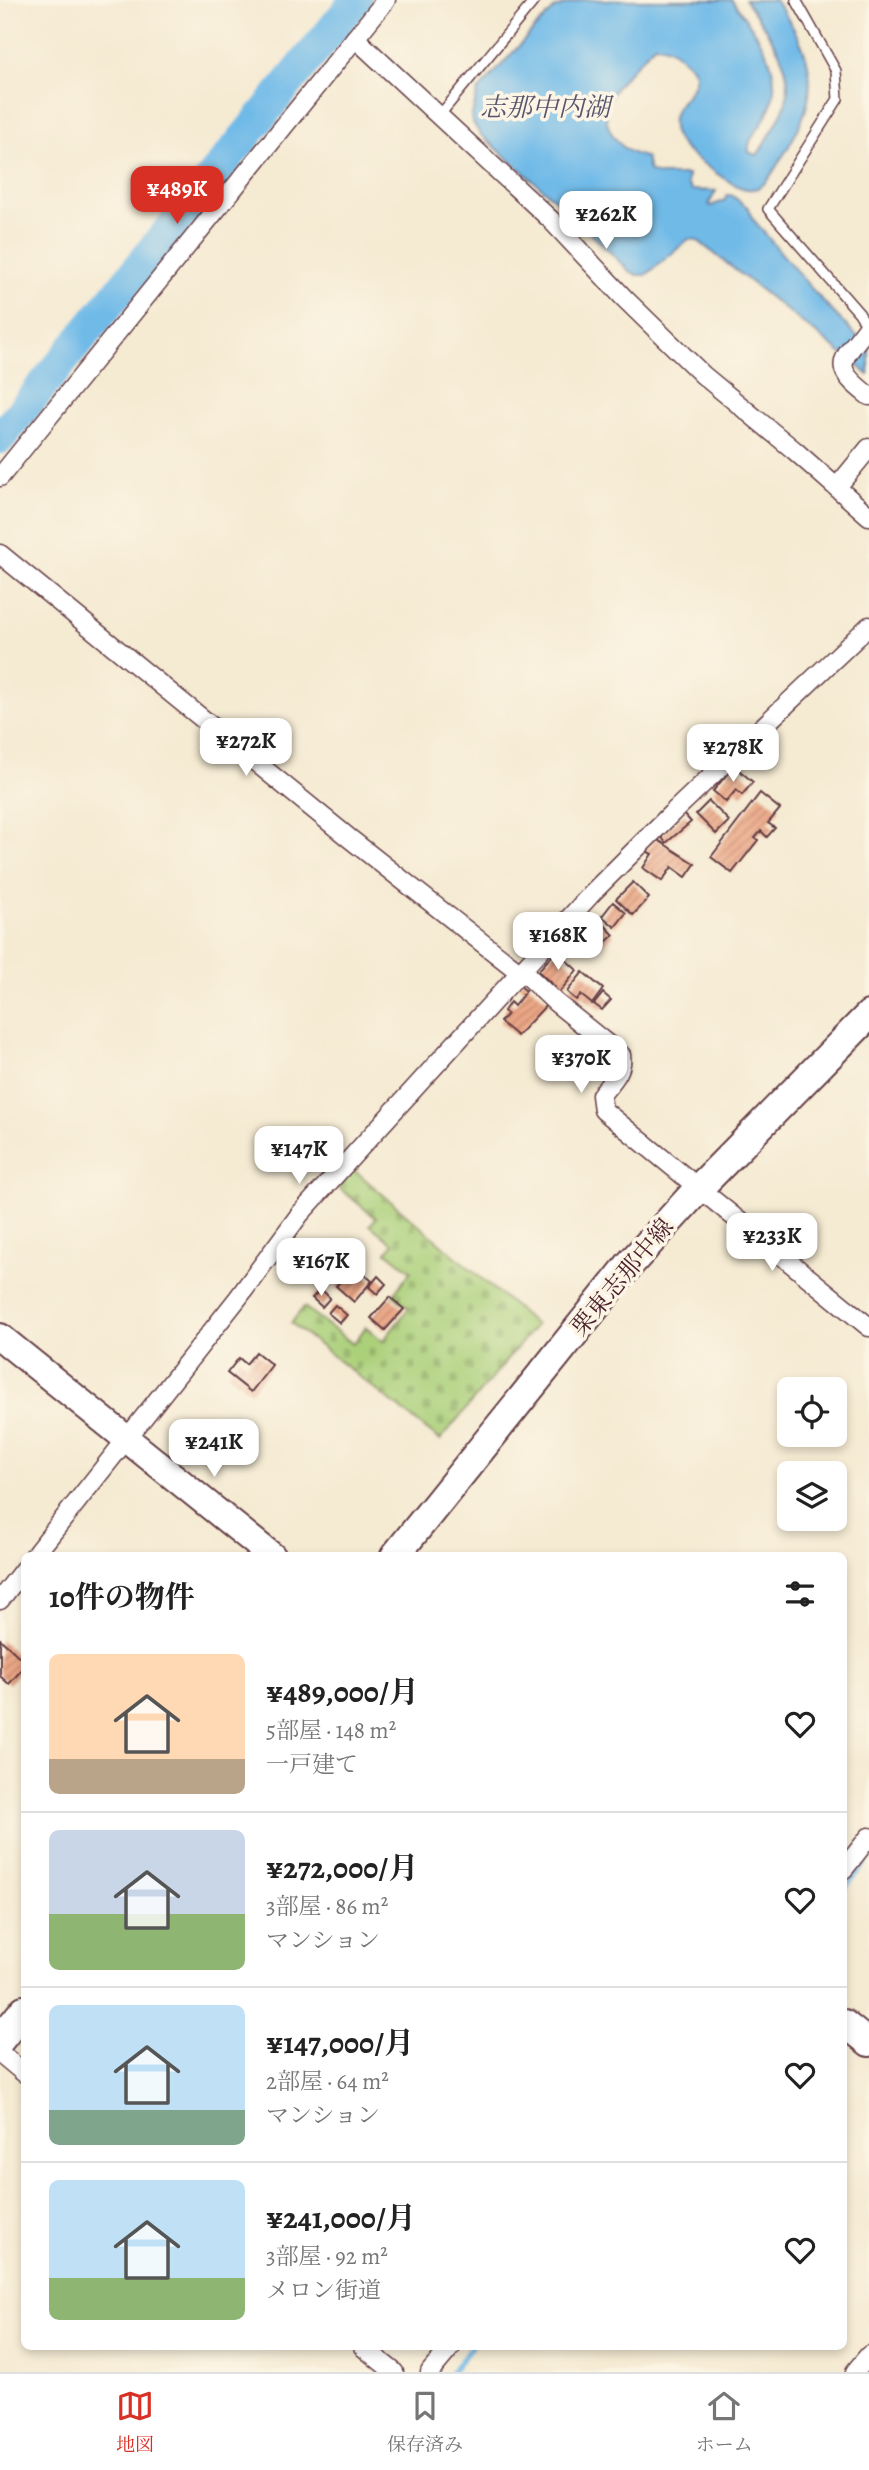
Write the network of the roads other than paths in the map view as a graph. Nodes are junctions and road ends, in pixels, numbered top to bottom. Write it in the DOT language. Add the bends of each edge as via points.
graph roads {
  1 [pos="386,0"];
  2 [pos="535,0"];
  3 [pos="796,0"];
  4 [pos="355,38"];
  5 [pos="439,116"];
  6 [pos="869,327"];
  7 [pos="869,396"];
  8 [pos="869,448"];
  9 [pos="0,477"];
  10 [pos="838,487"];
  11 [pos="869,516"];
  12 [pos="0,554"];
  13 [pos="866,634"];
  14 [pos="518,971"];
  15 [pos="869,1015"];
  16 [pos="699,1188"];
  17 [pos="869,1327"];
  18 [pos="0,1337"];
  19 [pos="126,1438"];
  20 [pos="37,1552"];
  21 [pos="267,1552"];
  22 [pos="398,1552"];
  23 [pos="21,1573"];
  24 [pos="0,1600"];
  25 [pos="869,1838"];
  26 [pos="847,1865"];
  27 [pos="21,2014"];
  28 [pos="847,2025"];
  29 [pos="0,2040"];
  30 [pos="869,2043"];
  31 [pos="0,2053"];
  32 [pos="21,2070"];
  33 [pos="367,2350"];
  34 [pos="448,2350"];
  35 [pos="869,2355"];
  36 [pos="394,2372"];
  37 [pos="430,2372"];
  38 [pos="855,2372"];
  1 -- 4 [label="street"];
  2 -- 5 [label="lane"];
  3 -- 6 [label="lane" via="836,71 838,99 768,209"];
  4 -- 5 [label="street"];
  4 -- 9 [label="street"];
  5 -- 10 [label="street" via="550,219 703,375"];
  6 -- 7 [label="street" via="850,347 844,372"];
  8 -- 10 [label="street"];
  10 -- 11 [label="street"];
  12 -- 14 [label="street"];
  13 -- 14 [label="street" via="662,823"];
  14 -- 16 [label="street" via="621,1055 620,1070 601,1095 603,1110"];
  14 -- 19 [label="street" via="300,1214"];
  15 -- 16 [label="main road, 栗東志那中線"];
  16 -- 17 [label="street"];
  16 -- 22 [label="main road, 栗東志那中線" via="630,1264"];
  18 -- 19 [label="street"];
  19 -- 20 [label="street"];
  19 -- 21 [label="street"];
  23 -- 24 [label="street"];
  25 -- 26 [label="street"];
  27 -- 29 [label="main road"];
  28 -- 30 [label="street"];
  31 -- 32 [label="street"];
  33 -- 36 [label="street"];
  34 -- 37 [label="street"];
  35 -- 38 [label="street"];
}
